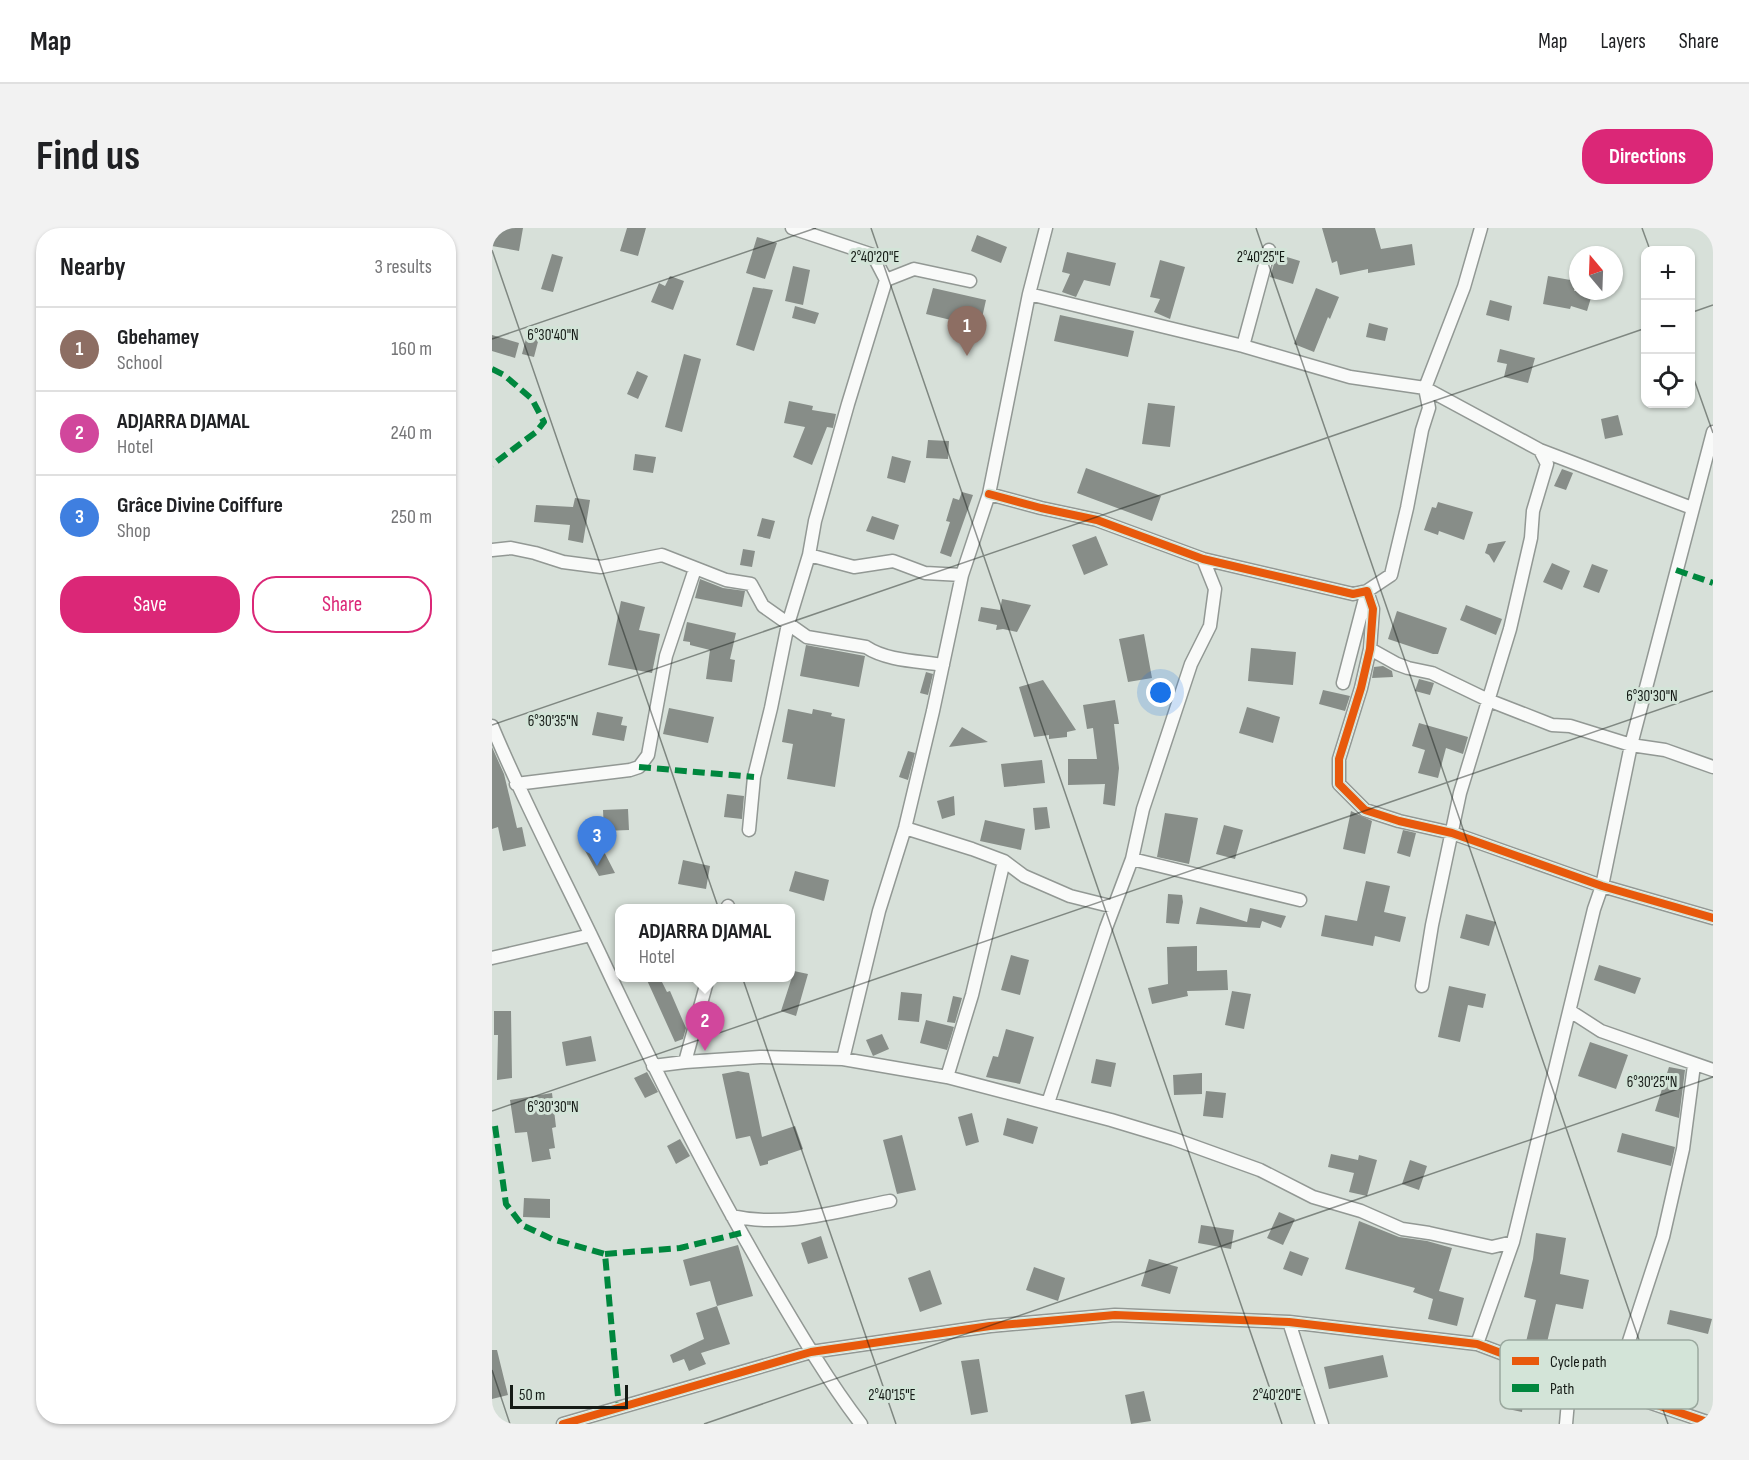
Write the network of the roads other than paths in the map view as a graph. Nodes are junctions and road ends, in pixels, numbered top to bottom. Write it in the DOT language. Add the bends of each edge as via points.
graph roads {
  1 [pos="792,228"];
  2 [pos="1046,228"];
  3 [pos="1481,228"];
  4 [pos="1269,250"];
  5 [pos="886,280"];
  6 [pos="970,281"];
  7 [pos="1029,294"];
  8 [pos="1243,346"];
  9 [pos="1425,388"];
  10 [pos="1713,432"];
  11 [pos="1540,450"];
  12 [pos="990,494"];
  13 [pos="1692,508"];
  14 [pos="492,550"];
  15 [pos="809,555"];
  16 [pos="1203,559"];
  17 [pos="695,569"];
  18 [pos="962,575"];
  19 [pos="1367,591"];
  20 [pos="788,624"];
  21 [pos="1370,649"];
  22 [pos="943,665"];
  23 [pos="1344,683"];
  24 [pos="1488,700"];
  25 [pos="492,726"];
  26 [pos="1631,745"];
  27 [pos="1713,767"];
  28 [pos="516,784"];
  29 [pos="905,828"];
  30 [pos="749,830"];
  31 [pos="1452,833"];
  32 [pos="1132,859"];
  33 [pos="1004,861"];
  34 [pos="1602,886"];
  35 [pos="1300,900"];
  36 [pos="1114,907"];
  37 [pos="1713,918"];
  38 [pos="591,935"];
  39 [pos="492,958"];
  40 [pos="707,982"];
  41 [pos="1422,986"];
  42 [pos="1570,1011"];
  43 [pos="843,1059"];
  44 [pos="685,1062"];
  45 [pos="1694,1065"];
  46 [pos="653,1066"];
  47 [pos="1713,1070"];
  48 [pos="947,1077"];
  49 [pos="1048,1103"];
  50 [pos="890,1201"];
  51 [pos="732,1216"];
  52 [pos="1513,1242"];
  53 [pos="1289,1322"];
  54 [pos="1629,1340"];
  55 [pos="1478,1344"];
  56 [pos="811,1352"];
  57 [pos="1500,1352"];
  58 [pos="1567,1409"];
  59 [pos="1669,1409"];
  60 [pos="859,1423"];
  61 [pos="563,1424"];
  62 [pos="1322,1424"];
  63 [pos="1566,1424"];
  64 [pos="1713,1424"];
  1 -- 5 [label="street" via="873,255"];
  2 -- 7 [label="street"];
  3 -- 9 [label="street" via="1464,287"];
  4 -- 8 [label="street"];
  5 -- 6 [label="street" via="914,269"];
  5 -- 15 [label="street" via="815,521"];
  7 -- 8 [label="street"];
  7 -- 12 [label="street"];
  8 -- 9 [label="street" via="1350,377"];
  9 -- 11 [label="street"];
  9 -- 19 [label="street" via="1429,408 1390,575"];
  10 -- 13 [label="street"];
  11 -- 13 [label="street"];
  11 -- 24 [label="street" via="1547,465 1533,511 1531,538 1510,629"];
  12 -- 16 [label="street" via="1097,520"];
  12 -- 18 [label="street"];
  13 -- 26 [label="street"];
  14 -- 17 [label="street" via="511,548 601,567 662,555"];
  15 -- 18 [label="street" via="854,567 893,561 925,573"];
  15 -- 20 [label="street"];
  16 -- 19 [label="street" via="1353,594"];
  16 -- 32 [label="street" via="1215,589 1210,626 1191,664 1143,809"];
  17 -- 20 [label="street" via="751,584 763,606"];
  17 -- 28 [label="street" via="666,656 648,755 639,767"];
  18 -- 22 [label="street"];
  19 -- 21 [label="street" via="1373,609"];
  19 -- 23 [label="street"];
  20 -- 22 [label="street" via="807,637"];
  20 -- 30 [label="street" via="754,777"];
  21 -- 24 [label="street" via="1408,669 1432,673"];
  21 -- 31 [label="street" via="1339,759 1339,784 1365,810"];
  22 -- 29 [label="street"];
  24 -- 26 [label="street" via="1552,725 1569,726"];
  24 -- 31 [label="street"];
  25 -- 28 [label="street"];
  26 -- 27 [label="street" via="1665,750"];
  26 -- 34 [label="street"];
  28 -- 38 [label="street"];
  29 -- 33 [label="street"];
  29 -- 43 [label="street" via="879,911"];
  31 -- 34 [label="street"];
  31 -- 41 [label="street"];
  32 -- 35 [label="street"];
  32 -- 36 [label="street"];
  33 -- 36 [label="street" via="1024,876 1070,896"];
  33 -- 48 [label="street" via="972,995"];
  34 -- 37 [label="street"];
  34 -- 42 [label="street"];
  36 -- 49 [label="street"];
  38 -- 39 [label="street"];
  38 -- 46 [label="street"];
  40 -- 44 [label="street"];
  42 -- 45 [label="street" via="1601,1031"];
  42 -- 52 [label="street"];
  43 -- 44 [label="street" via="760,1057"];
  43 -- 48 [label="street"];
  44 -- 46 [label="street"];
  45 -- 47 [label="street"];
  45 -- 54 [label="street" via="1683,1149 1663,1237"];
  46 -- 51 [label="street"];
  48 -- 49 [label="street"];
  49 -- 52 [label="street" via="1174,1139 1402,1229 1492,1247"];
  50 -- 51 [label="street" via="796,1219 759,1221"];
  51 -- 56 [label="street"];
  52 -- 55 [label="street"];
  53 -- 55 [label="street"];
  53 -- 56 [label="street" via="1115,1315 990,1326"];
  53 -- 62 [label="street"];
  55 -- 57 [label="street"];
  56 -- 60 [label="street"];
  56 -- 61 [label="street"];
  58 -- 63 [label="street"];
  59 -- 64 [label="street"];
}
